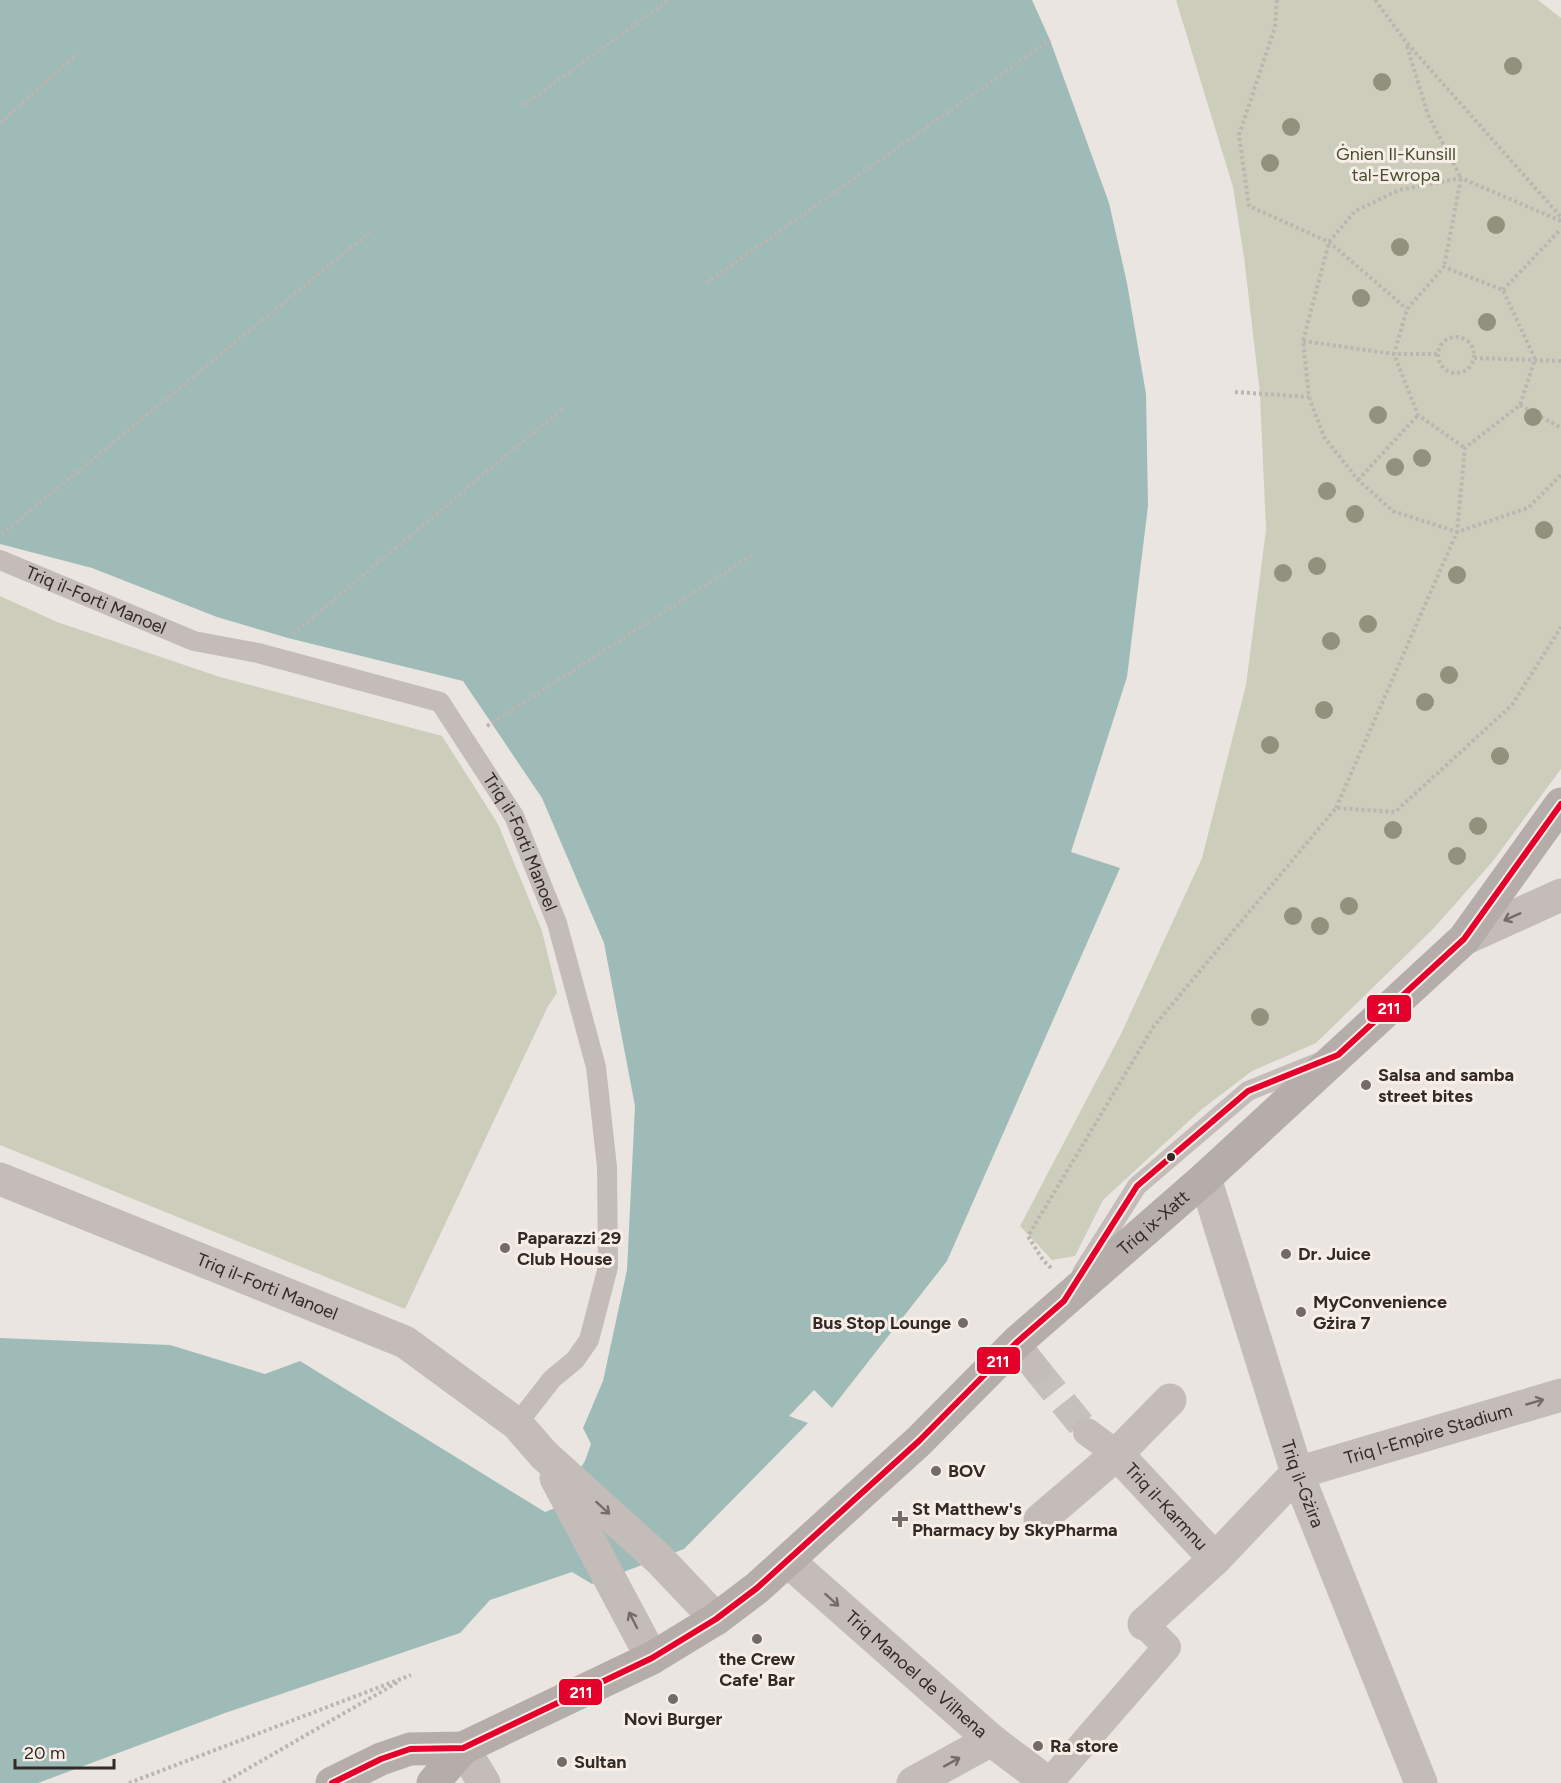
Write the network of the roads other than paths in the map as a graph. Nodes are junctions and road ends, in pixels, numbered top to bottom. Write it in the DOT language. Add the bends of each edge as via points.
graph roads {
  1 [pos="0,560"];
  2 [pos="1561,804"];
  3 [pos="1561,895"];
  4 [pos="1464,939"];
  5 [pos="1338,1055"];
  6 [pos="1205,1178"];
  7 [pos="0,1179"];
  8 [pos="1060,1287"];
  9 [pos="1016,1343"];
  10 [pos="1037,1370"];
  11 [pos="1561,1395"];
  12 [pos="1170,1400"];
  13 [pos="517,1424"];
  14 [pos="1087,1432"];
  15 [pos="1118,1454"];
  16 [pos="544,1455"];
  17 [pos="1297,1473"];
  18 [pos="1040,1520"];
  19 [pos="1215,1559"];
  20 [pos="788,1561"];
  21 [pos="716,1619"];
  22 [pos="1144,1624"];
  23 [pos="652,1658"];
  24 [pos="991,1740"];
  25 [pos="463,1748"];
  26 [pos="332,1783"];
  27 [pos="433,1783"];
  28 [pos="484,1783"];
  29 [pos="914,1783"];
  30 [pos="1048,1783"];
  31 [pos="1421,1783"];
  1 -- 13 [label="lane, Triq il-Forti Manoel" via="194,641 258,653 440,702 514,816 557,923 596,1067 607,1167 608,1268 589,1340"];
  2 -- 4 [label="main road, Triq ix-Xatt"];
  3 -- 4 [label="street, one-way"];
  4 -- 5 [label="main road, Triq ix-Xatt"];
  5 -- 6 [label="main road, Triq ix-Xatt"];
  5 -- 8 [label="lane" via="1248,1090 1137,1186"];
  6 -- 8 [label="main road, Triq ix-Xatt"];
  6 -- 17 [label="street, Triq il-Gżira"];
  7 -- 13 [label="street, Triq il-Forti Manoel" via="405,1342"];
  8 -- 9 [label="main road, Triq ix-Xatt"];
  9 -- 10 [label="street"];
  9 -- 20 [label="main road, Triq ix-Xatt" via="919,1441"];
  17 -- 11 [label="street, Triq l-Empire Stadium, one-way"];
  12 -- 15 [label="street, Triq il-Karmnu"];
  13 -- 16 [label="street, Triq il-Forti Manoel"];
  14 -- 15 [label="street"];
  15 -- 18 [label="street, Triq il-Karmnu"];
  15 -- 19 [label="street, Triq il-Karmnu"];
  16 -- 21 [label="street, Triq il-Forti Manoel, one-way" via="659,1559"];
  23 -- 16 [label="street, Triq il-Forti Manoel, one-way"];
  17 -- 19 [label="street, Triq il-Karmnu"];
  17 -- 31 [label="street, Triq il-Gżira"];
  19 -- 22 [label="street, Triq il-Karmnu"];
  20 -- 21 [label="main road, Triq ix-Xatt"];
  20 -- 24 [label="street, Triq Manoel de Vilhena, one-way"];
  21 -- 23 [label="main road, Triq ix-Xatt"];
  22 -- 30 [label="street, Triq il-Karmnu" via="1167,1647"];
  23 -- 25 [label="main road, Triq ix-Xatt"];
  29 -- 24 [label="street, one-way"];
  24 -- 30 [label="street, Triq Manoel de Vilhena"];
  25 -- 26 [label="main road, Triq ix-Xatt" via="410,1749"];
  25 -- 27 [label="main road, Triq ix-Xatt"];
  25 -- 28 [label="street"];
}
